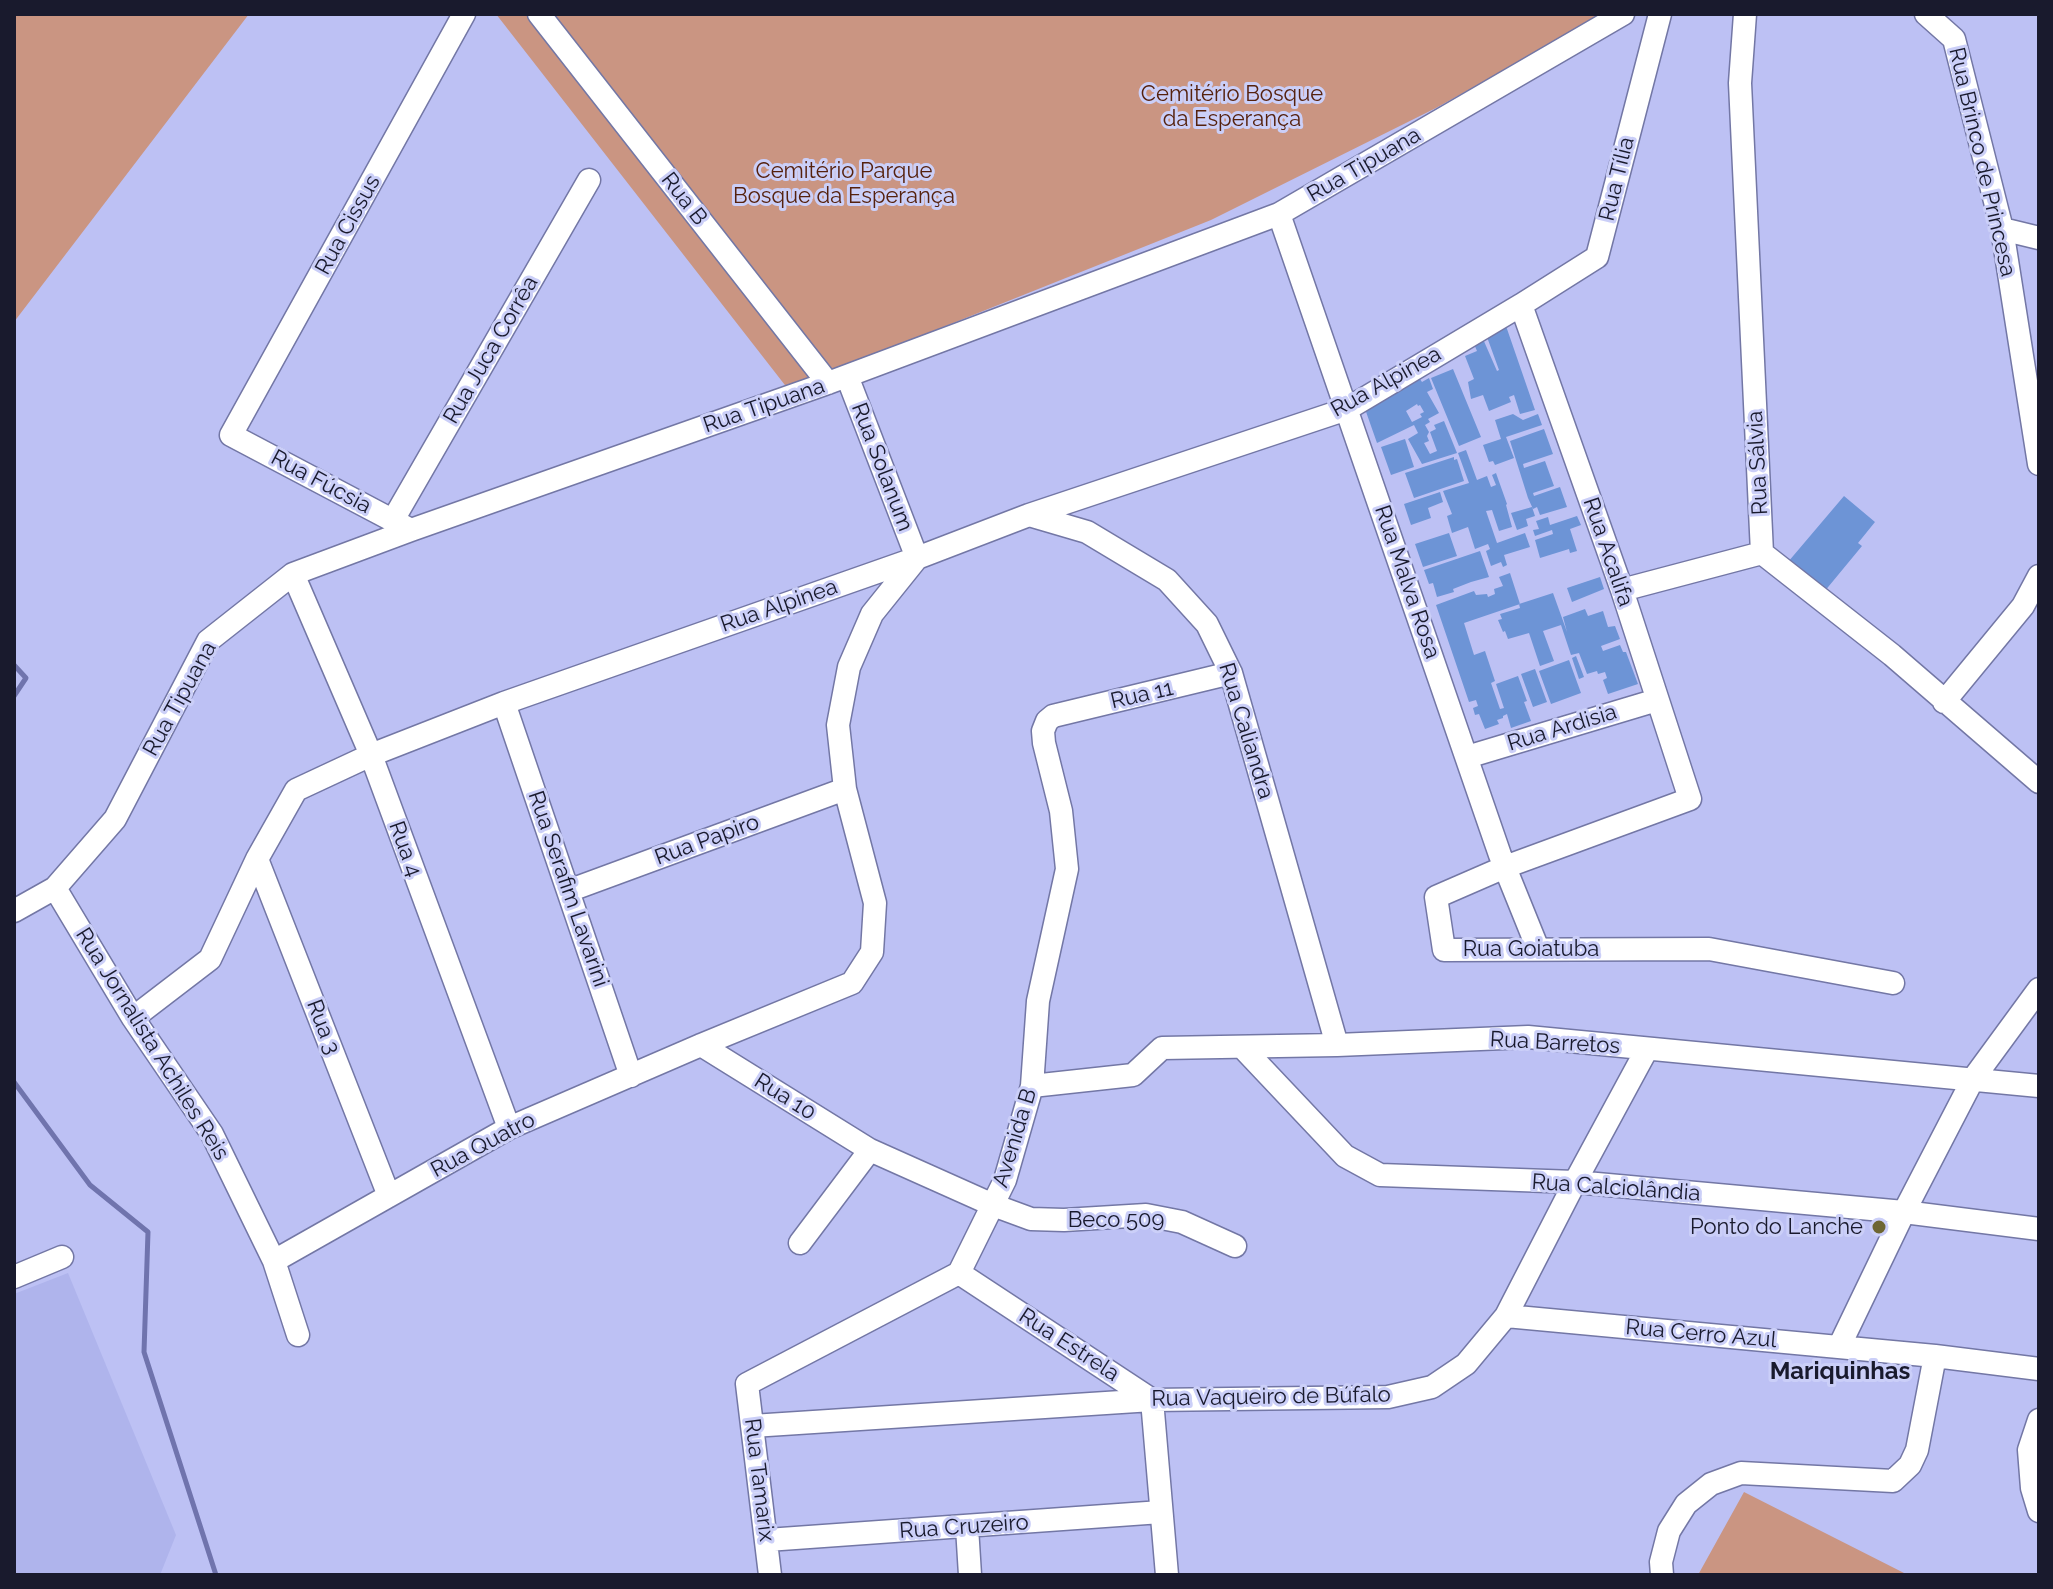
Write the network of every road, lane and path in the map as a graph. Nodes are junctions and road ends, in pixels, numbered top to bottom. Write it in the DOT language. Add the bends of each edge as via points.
graph roads {
  1 [pos="464,14"];
  2 [pos="539,14"];
  3 [pos="1623,14"];
  4 [pos="1660,14"];
  5 [pos="1745,14"];
  6 [pos="1926,14"];
  7 [pos="589,180"];
  8 [pos="1279,214"];
  9 [pos="2002,229"];
  10 [pos="2039,238"];
  11 [pos="1521,305"];
  12 [pos="838,379"];
  13 [pos="1347,409"];
  14 [pos="231,435"];
  15 [pos="2039,464"];
  16 [pos="1029,515"];
  17 [pos="402,525"];
  18 [pos="1762,553"];
  19 [pos="917,558"];
  20 [pos="293,574"];
  21 [pos="2039,576"];
  22 [pos="1622,590"];
  23 [pos="1231,673"];
  24 [pos="1657,700"];
  25 [pos="1944,702"];
  26 [pos="504,703"];
  27 [pos="1053,716"];
  28 [pos="371,755"];
  29 [pos="1467,757"];
  30 [pos="2039,782"];
  31 [pos="845,789"];
  32 [pos="1690,799"];
  33 [pos="257,859"];
  34 [pos="1505,867"];
  35 [pos="55,888"];
  36 [pos="568,891"];
  37 [pos="14,911"];
  38 [pos="1538,949"];
  39 [pos="1893,983"];
  40 [pos="2039,989"];
  41 [pos="133,1018"];
  42 [pos="701,1045"];
  43 [pos="1337,1045"];
  44 [pos="1242,1047"];
  45 [pos="1647,1049"];
  46 [pos="631,1076"];
  47 [pos="1973,1079"];
  48 [pos="1032,1086"];
  49 [pos="2039,1086"];
  50 [pos="509,1128"];
  51 [pos="870,1150"];
  52 [pos="1575,1182"];
  53 [pos="389,1196"];
  54 [pos="993,1205"];
  55 [pos="1904,1212"];
  56 [pos="2039,1229"];
  57 [pos="800,1243"];
  58 [pos="1235,1246"];
  59 [pos="62,1257"];
  60 [pos="274,1261"];
  61 [pos="959,1273"];
  62 [pos="14,1277"];
  63 [pos="1506,1316"];
  64 [pos="298,1335"];
  65 [pos="1839,1347"];
  66 [pos="1935,1356"];
  67 [pos="2039,1369"];
  68 [pos="1152,1400"];
  69 [pos="2039,1420"];
  70 [pos="752,1426"];
  71 [pos="2039,1511"];
  72 [pos="1161,1512"];
  73 [pos="967,1527"];
  74 [pos="767,1540"];
  75 [pos="770,1575"];
  76 [pos="970,1575"];
  77 [pos="1167,1575"];
  78 [pos="1662,1575"];
  1 -- 14 [label="street, Rua Cissus"];
  2 -- 12 [label="street, Rua B"];
  3 -- 8 [label="street, Rua Tipuana"];
  4 -- 11 [label="street, Rua Tília" via="1597,257"];
  5 -- 18 [label="street, Rua Sálvia" via="1740,83"];
  6 -- 9 [label="street, Rua Brinco de Princesa" via="1954,39"];
  7 -- 17 [label="street, Rua Juca Corrêa"];
  8 -- 12 [label="street, Rua Tipuana"];
  8 -- 13 [label="street, Rua Malva Rosa"];
  9 -- 10 [label="street"];
  9 -- 15 [label="street, Rua Brinco de Princesa"];
  11 -- 13 [label="street, Rua Alpinea"];
  11 -- 22 [label="street, Rua Acalifa"];
  12 -- 17 [label="street, Rua Tipuana"];
  12 -- 19 [label="street, Rua Solanum"];
  13 -- 16 [label="street, Rua Alpinea"];
  13 -- 29 [label="street, Rua Malva Rosa"];
  14 -- 17 [label="street, Rua Fúcsia"];
  16 -- 19 [label="street, Rua Alpinea"];
  16 -- 23 [label="street, Rua Caliandra" via="1087,532 1167,580 1207,624"];
  17 -- 20 [label="street, Rua Tipuana"];
  18 -- 22 [label="street"];
  18 -- 25 [label="street"];
  19 -- 26 [label="street, Rua Alpinea"];
  19 -- 31 [label="street" via="872,614 849,667 838,725"];
  20 -- 28 [label="street, Rua 4"];
  20 -- 35 [label="street, Rua Tipuana" via="208,641 115,819"];
  21 -- 25 [label="street" via="2023,606"];
  22 -- 24 [label="street, Rua Acalifa"];
  23 -- 27 [label="street, Rua 11"];
  23 -- 43 [label="street, Rua Caliandra"];
  24 -- 29 [label="street, Rua Ardisia"];
  24 -- 32 [label="street, Rua Acalifa"];
  25 -- 30 [label="street"];
  26 -- 28 [label="street, Rua Alpinea"];
  26 -- 36 [label="street, Rua Serafim Lavarini"];
  27 -- 48 [label="street, Avenida B" via="1043,731 1044,743 1061,811 1067,869 1038,1001"];
  28 -- 33 [label="street, Rua Alpinea" via="296,790"];
  28 -- 50 [label="street, Rua 4"];
  29 -- 34 [label="street, Rua Malva Rosa"];
  31 -- 36 [label="street, Rua Papiro"];
  31 -- 42 [label="street" via="875,903 872,952 852,983"];
  32 -- 34 [label="street, Rua Goiatuba"];
  33 -- 41 [label="street, Rua Alpinea" via="210,959"];
  33 -- 53 [label="street, Rua 3"];
  34 -- 38 [label="street, Rua Malva Rosa"];
  34 -- 38 [label="street, Rua Goiatuba" via="1436,897 1444,950"];
  35 -- 37 [label="street, Rua Tipuana"];
  35 -- 41 [label="street, Rua Jornalista Achiles Reis"];
  36 -- 46 [label="street, Rua Serafim Lavarini"];
  38 -- 39 [label="street, Rua Goiatuba" via="1709,949"];
  40 -- 47 [label="street"];
  41 -- 60 [label="street, Rua Jornalista Achiles Reis" via="212,1134"];
  42 -- 46 [label="street, Rua Quatro"];
  42 -- 51 [label="street, Rua 10"];
  43 -- 44 [label="street, Rua Barretos"];
  43 -- 45 [label="street, Rua Barretos" via="1528,1037"];
  44 -- 48 [label="street, Rua Barretos" via="1162,1048 1133,1075"];
  44 -- 52 [label="street, Rua Calciolândia" via="1345,1156 1380,1175"];
  45 -- 47 [label="street, Rua Barretos"];
  45 -- 52 [label="street, Rua Vaqueiro de Búfalo"];
  46 -- 50 [label="street, Rua Quatro"];
  47 -- 49 [label="street, Rua Barretos"];
  47 -- 55 [label="street"];
  48 -- 54 [label="street, Avenida B"];
  50 -- 53 [label="street, Rua Quatro"];
  51 -- 54 [label="street, Rua 10"];
  51 -- 57 [label="street"];
  52 -- 55 [label="street, Rua Calciolândia"];
  52 -- 63 [label="street, Rua Vaqueiro de Búfalo"];
  53 -- 60 [label="street, Rua Quatro"];
  54 -- 58 [label="street, Beco 509" via="1031,1219 1146,1215 1182,1222"];
  54 -- 61 [label="street, Avenida B"];
  55 -- 56 [label="street, Rua Calciolândia"];
  55 -- 65 [label="street"];
  59 -- 62 [label="street"];
  60 -- 64 [label="street, Rua Jornalista Achiles Reis"];
  61 -- 68 [label="street, Rua Estrela"];
  61 -- 70 [label="street, Rua Tamarix" via="747,1384"];
  63 -- 65 [label="street, Rua Cerro Azul"];
  63 -- 68 [label="street, Rua Vaqueiro de Búfalo" via="1466,1364 1432,1387 1388,1397"];
  65 -- 66 [label="street, Rua Cerro Azul"];
  66 -- 67 [label="street, Rua Cerro Azul"];
  66 -- 78 [label="street" via="1917,1450 1893,1481 1741,1473 1711,1484 1686,1504 1669,1531"];
  68 -- 70 [label="street, Rua Vaqueiro de Búfalo"];
  68 -- 72 [label="street"];
  69 -- 71 [label="street" via="2029,1450"];
  70 -- 74 [label="street, Rua Tamarix"];
  72 -- 73 [label="street, Rua Cruzeiro"];
  72 -- 77 [label="street"];
  73 -- 74 [label="street, Rua Cruzeiro"];
  73 -- 76 [label="street"];
  74 -- 75 [label="street, Rua Tamarix"];
}
